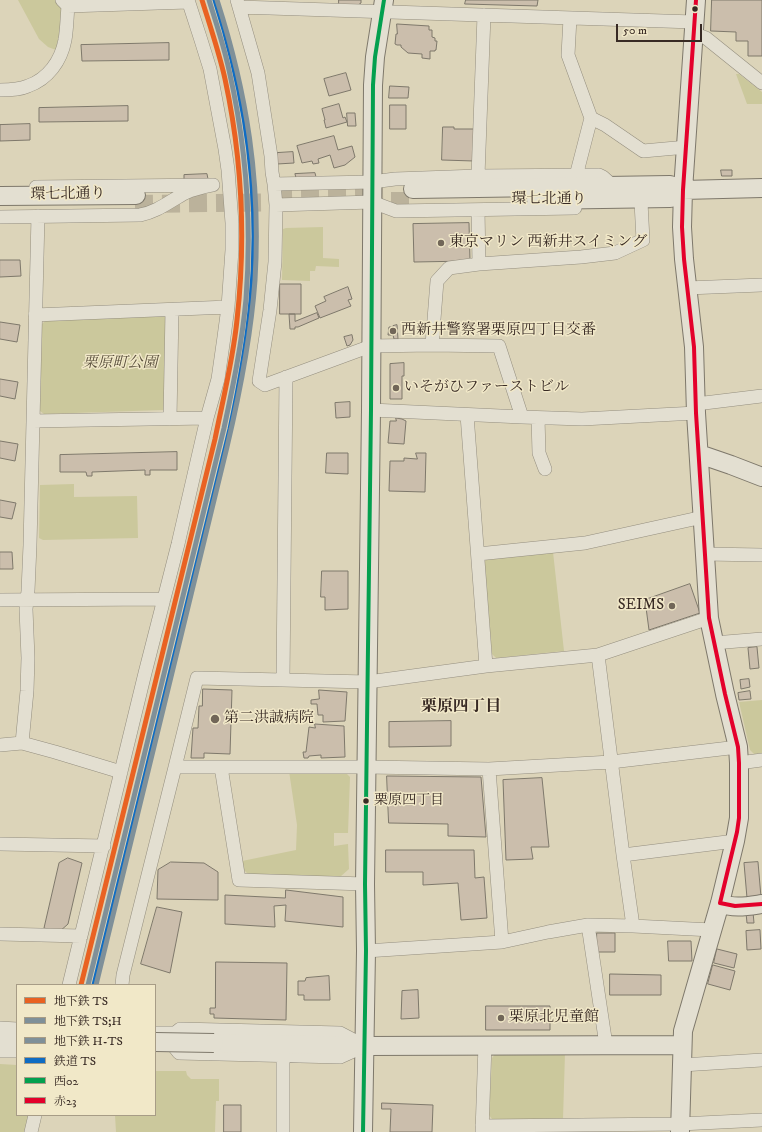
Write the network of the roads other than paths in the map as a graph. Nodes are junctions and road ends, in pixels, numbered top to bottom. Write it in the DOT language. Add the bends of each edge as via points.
graph roads {
  1 [pos="696,0"];
  2 [pos="188,1"];
  3 [pos="64,2"];
  4 [pos="238,3"];
  5 [pos="383,5"];
  6 [pos="484,15"];
  7 [pos="570,18"];
  8 [pos="694,27"];
  9 [pos="762,83"];
  10 [pos="0,90"];
  11 [pos="591,118"];
  12 [pos="687,147"];
  13 [pos="478,176"];
  14 [pos="576,176"];
  15 [pos="372,182"];
  16 [pos="229,184"];
  17 [pos="274,184"];
  18 [pos="212,185"];
  19 [pos="613,186"];
  20 [pos="0,188"];
  21 [pos="762,188"];
  22 [pos="683,190"];
  23 [pos="0,196"];
  24 [pos="645,200"];
  25 [pos="372,202"];
  26 [pos="276,205"];
  27 [pos="0,207"];
  28 [pos="478,210"];
  29 [pos="38,216"];
  30 [pos="0,217"];
  31 [pos="479,264"];
  32 [pos="762,285"];
  33 [pos="687,288"];
  34 [pos="228,308"];
  35 [pos="172,310"];
  36 [pos="35,315"];
  37 [pos="432,344"];
  38 [pos="371,346"];
  39 [pos="286,377"];
  40 [pos="762,396"];
  41 [pos="696,408"];
  42 [pos="371,410"];
  43 [pos="467,415"];
  44 [pos="207,418"];
  45 [pos="522,418"];
  46 [pos="538,418"];
  47 [pos="170,419"];
  48 [pos="33,421"];
  49 [pos="699,454"];
  50 [pos="545,469"];
  51 [pos="762,477"];
  52 [pos="703,517"];
  53 [pos="478,554"];
  54 [pos="705,554"];
  55 [pos="762,555"];
  56 [pos="164,599"];
  57 [pos="0,600"];
  58 [pos="27,600"];
  59 [pos="709,618"];
  60 [pos="762,639"];
  61 [pos="714,643"];
  62 [pos="598,655"];
  63 [pos="486,666"];
  64 [pos="283,680"];
  65 [pos="368,682"];
  66 [pos="22,743"];
  67 [pos="0,745"];
  68 [pos="738,755"];
  69 [pos="762,760"];
  70 [pos="611,762"];
  71 [pos="175,767"];
  72 [pos="221,767"];
  73 [pos="367,767"];
  74 [pos="489,769"];
  75 [pos="121,772"];
  76 [pos="735,841"];
  77 [pos="0,844"];
  78 [pos="104,846"];
  79 [pos="623,855"];
  80 [pos="365,884"];
  81 [pos="720,903"];
  82 [pos="762,904"];
  83 [pos="588,925"];
  84 [pos="633,926"];
  85 [pos="712,930"];
  86 [pos="0,934"];
  87 [pos="81,936"];
  88 [pos="502,942"];
  89 [pos="366,951"];
  90 [pos="69,984"];
  91 [pos="122,984"];
  92 [pos="0,1028"];
  93 [pos="16,1029"];
  94 [pos="156,1033"];
  95 [pos="175,1033"];
  96 [pos="0,1039"];
  97 [pos="16,1039"];
  98 [pos="156,1042"];
  99 [pos="485,1045"];
  100 [pos="606,1045"];
  101 [pos="682,1045"];
  102 [pos="364,1046"];
  103 [pos="0,1051"];
  104 [pos="16,1051"];
  105 [pos="283,1056"];
  106 [pos="762,1060"];
  107 [pos="682,1065"];
  108 [pos="35,1116"];
  109 [pos="762,1120"];
  110 [pos="680,1128"];
  111 [pos="482,1129"];
  112 [pos="31,1132"];
  113 [pos="283,1132"];
  114 [pos="363,1132"];
  1 -- 8 [label="street"];
  2 -- 3 [label="street"];
  2 -- 16 [label="street" via="210,69 226,149"];
  3 -- 10 [label="street" via="65,41 57,63 51,71 28,86"];
  4 -- 5 [label="street"];
  4 -- 17 [label="street" via="258,73"];
  5 -- 6 [label="street"];
  5 -- 15 [label="street" via="373,85"];
  6 -- 7 [label="street"];
  6 -- 13 [label="street"];
  7 -- 8 [label="street"];
  7 -- 11 [label="street" via="568,55"];
  8 -- 9 [label="street"];
  8 -- 12 [label="street"];
  11 -- 12 [label="street" via="643,151"];
  11 -- 14 [label="street"];
  12 -- 22 [label="street"];
  13 -- 14 [label="street"];
  13 -- 15 [label="street" via="395,178"];
  14 -- 19 [label="street" via="599,175"];
  15 -- 17 [label="street"];
  15 -- 25 [label="street"];
  16 -- 18 [label="street"];
  16 -- 34 [label="street" via="232,250"];
  17 -- 26 [label="street"];
  18 -- 20 [label="street"];
  18 -- 29 [label="street" via="187,192 160,208 140,215"];
  19 -- 22 [label="street, 環七北通り" via="670,185"];
  19 -- 24 [label="street, 環七北通り" via="413,195"];
  21 -- 22 [label="street, 環七北通り"];
  22 -- 24 [label="street, 環七北通り" via="670,198"];
  22 -- 33 [label="street" via="682,227"];
  23 -- 27 [label="street, 環七北通り" via="136,199"];
  24 -- 28 [label="street" via="591,208"];
  24 -- 31 [label="street" via="643,240 615,253"];
  25 -- 26 [label="street"];
  25 -- 28 [label="street" via="396,211"];
  25 -- 38 [label="street"];
  26 -- 39 [label="street" via="274,269 259,381 265,385"];
  28 -- 31 [label="street"];
  29 -- 30 [label="street"];
  29 -- 36 [label="street"];
  31 -- 37 [label="street" via="449,268 437,281"];
  32 -- 33 [label="street"];
  33 -- 41 [label="street" via="694,348"];
  34 -- 35 [label="street"];
  34 -- 44 [label="street" via="218,379"];
  35 -- 36 [label="street"];
  35 -- 47 [label="street"];
  36 -- 48 [label="street"];
  37 -- 38 [label="street"];
  37 -- 45 [label="street" via="499,346"];
  38 -- 39 [label="street"];
  38 -- 42 [label="street"];
  39 -- 64 [label="street"];
  40 -- 41 [label="street"];
  41 -- 46 [label="street" via="582,419"];
  41 -- 49 [label="street"];
  42 -- 43 [label="street"];
  42 -- 65 [label="street"];
  43 -- 45 [label="street"];
  43 -- 53 [label="street"];
  44 -- 47 [label="street"];
  44 -- 56 [label="street"];
  45 -- 46 [label="street"];
  46 -- 50 [label="street" via="539,453"];
  47 -- 48 [label="street"];
  48 -- 58 [label="street"];
  49 -- 51 [label="street"];
  49 -- 52 [label="street"];
  52 -- 53 [label="street" via="585,543"];
  52 -- 54 [label="street"];
  53 -- 63 [label="street"];
  54 -- 55 [label="street"];
  54 -- 59 [label="street"];
  56 -- 58 [label="street"];
  56 -- 75 [label="street"];
  57 -- 58 [label="street"];
  58 -- 66 [label="street" via="28,658"];
  59 -- 61 [label="street"];
  59 -- 62 [label="street"];
  60 -- 61 [label="street"];
  61 -- 68 [label="street"];
  62 -- 63 [label="street"];
  62 -- 70 [label="street"];
  63 -- 65 [label="street"];
  64 -- 65 [label="street"];
  64 -- 71 [label="street" via="196,678"];
  65 -- 73 [label="street"];
  66 -- 67 [label="street"];
  66 -- 75 [label="street"];
  68 -- 69 [label="street"];
  68 -- 70 [label="street"];
  68 -- 76 [label="street" via="738,818"];
  70 -- 74 [label="street"];
  70 -- 79 [label="street"];
  71 -- 72 [label="street"];
  71 -- 91 [label="street"];
  72 -- 73 [label="street"];
  72 -- 80 [label="street" via="239,880"];
  73 -- 74 [label="street"];
  73 -- 80 [label="street"];
  74 -- 88 [label="street"];
  75 -- 78 [label="street"];
  76 -- 79 [label="street"];
  76 -- 81 [label="street"];
  77 -- 78 [label="street"];
  78 -- 87 [label="street"];
  79 -- 84 [label="street"];
  80 -- 89 [label="street"];
  81 -- 82 [label="street" via="734,907"];
  81 -- 85 [label="street"];
  83 -- 84 [label="street"];
  83 -- 88 [label="street"];
  83 -- 100 [label="street"];
  84 -- 85 [label="street"];
  85 -- 101 [label="street" via="682,1031"];
  86 -- 87 [label="street"];
  87 -- 90 [label="street"];
  88 -- 89 [label="street"];
  89 -- 102 [label="street"];
  92 -- 93 [label="street"];
  94 -- 95 [label="street"];
  95 -- 102 [label="street" via="180,1029 340,1033"];
  95 -- 105 [label="street" via="175,1048 179,1053"];
  96 -- 97 [label="street"];
  98 -- 102 [label="street, bridge"];
  99 -- 100 [label="street"];
  99 -- 102 [label="street"];
  99 -- 111 [label="street"];
  100 -- 101 [label="street"];
  101 -- 107 [label="street"];
  102 -- 105 [label="street" via="340,1057"];
  102 -- 114 [label="street"];
  103 -- 104 [label="street"];
  105 -- 113 [label="street"];
  106 -- 107 [label="street"];
  107 -- 110 [label="street"];
  108 -- 112 [label="street"];
  109 -- 110 [label="street"];
  110 -- 111 [label="street"];
}
